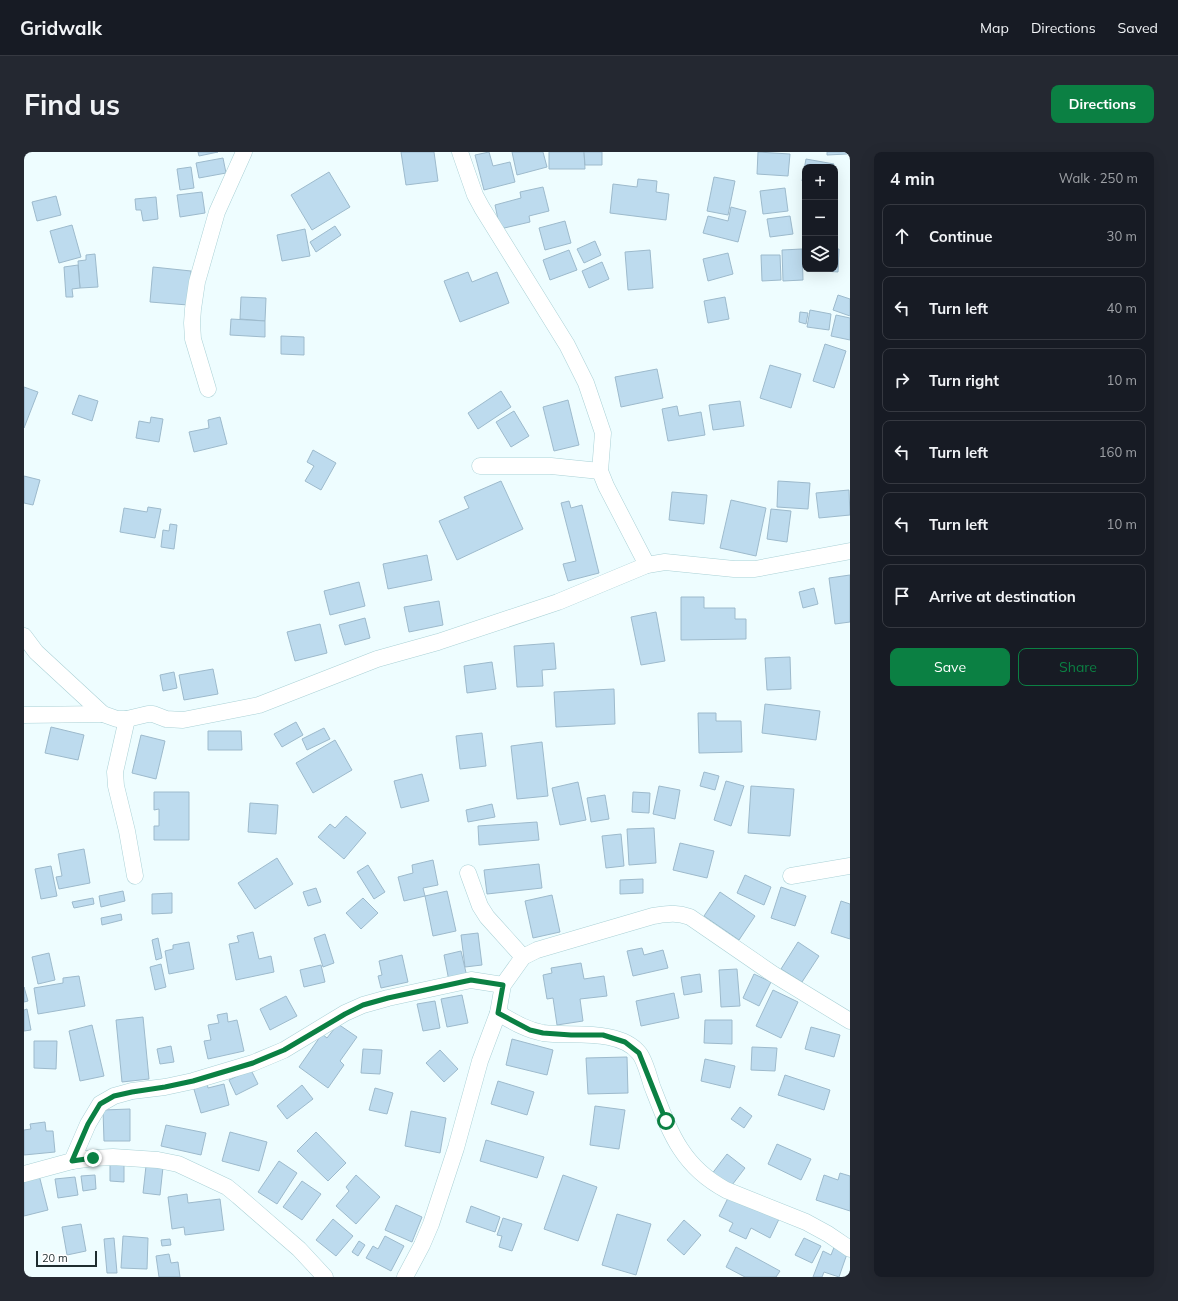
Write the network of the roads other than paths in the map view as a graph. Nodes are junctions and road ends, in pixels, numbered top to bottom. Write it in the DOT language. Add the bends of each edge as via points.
graph roads {
  1 [pos="244,152"];
  2 [pos="460,152"];
  3 [pos="208,388"];
  4 [pos="480,466"];
  5 [pos="600,471"];
  6 [pos="850,551"];
  7 [pos="647,565"];
  8 [pos="24,636"];
  9 [pos="103,714"];
  10 [pos="24,715"];
  11 [pos="126,719"];
  12 [pos="850,866"];
  13 [pos="468,873"];
  14 [pos="135,876"];
  15 [pos="791,876"];
  16 [pos="522,957"];
  17 [pos="503,985"];
  18 [pos="498,1013"];
  19 [pos="850,1021"];
  20 [pos="72,1161"];
  21 [pos="24,1174"];
  22 [pos="850,1249"];
  23 [pos="325,1277"];
  24 [pos="405,1277"];
  1 -- 3 [label="street" via="217,212 193,309 193,339"];
  2 -- 5 [label="street" via="482,208 567,345 586,383 603,433"];
  4 -- 5 [label="street" via="551,466"];
  5 -- 7 [label="street"];
  6 -- 7 [label="street" via="755,569 665,562"];
  7 -- 11 [label="street" via="558,602 438,642 376,659 259,705 183,720 166,719 153,714"];
  8 -- 9 [label="street" via="36,652"];
  9 -- 10 [label="street"];
  9 -- 11 [label="street"];
  11 -- 14 [label="street" via="115,772"];
  12 -- 15 [label="street"];
  13 -- 16 [label="street" via="487,918"];
  16 -- 17 [label="street"];
  16 -- 19 [label="street" via="537,950 653,916 680,914"];
  17 -- 18 [label="street"];
  17 -- 20 [label="street" via="471,980 363,1005 284,1050 258,1061 193,1081 114,1096 100,1104"];
  18 -- 22 [label="street" via="530,1030 543,1033 603,1035 625,1042 639,1053 674,1140 697,1169 726,1190 806,1222"];
  18 -- 24 [label="street" via="480,1061 456,1148 431,1224"];
  20 -- 21 [label="street"];
  20 -- 23 [label="street" via="113,1157 178,1164 227,1187 299,1249"];
}
